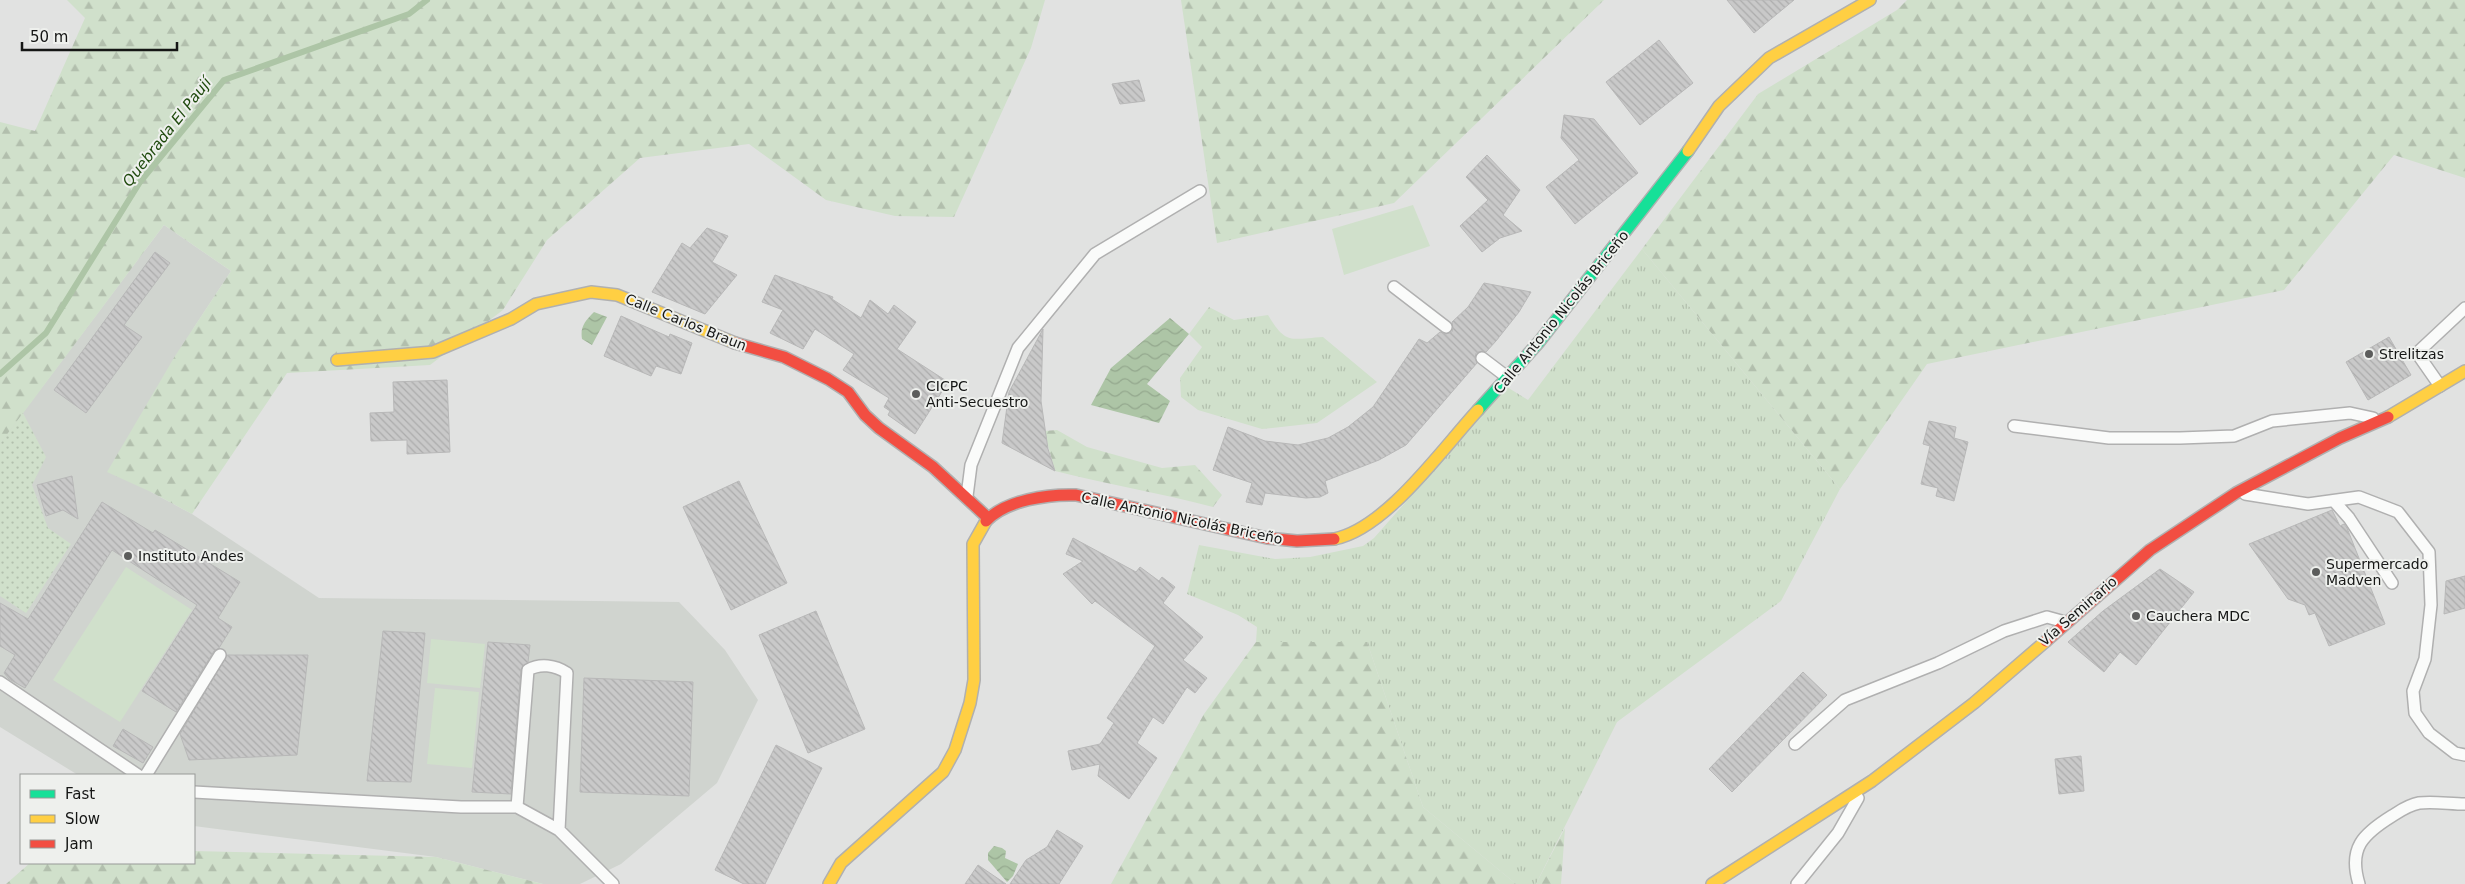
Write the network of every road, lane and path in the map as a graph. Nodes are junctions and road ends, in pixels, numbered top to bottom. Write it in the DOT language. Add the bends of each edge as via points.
graph roads {
  1 [pos="1870,0"];
  2 [pos="1200,191"];
  3 [pos="1394,287"];
  4 [pos="2465,308"];
  5 [pos="1446,327"];
  6 [pos="1482,358"];
  7 [pos="337,360"];
  8 [pos="2465,371"];
  9 [pos="1509,378"];
  10 [pos="2440,386"];
  11 [pos="2382,421"];
  12 [pos="2014,426"];
  13 [pos="2236,493"];
  14 [pos="966,497"];
  15 [pos="2334,501"];
  16 [pos="988,518"];
  17 [pos="2392,584"];
  18 [pos="2065,622"];
  19 [pos="220,655"];
  20 [pos="0,682"];
  21 [pos="1795,744"];
  22 [pos="2465,755"];
  23 [pos="137,774"];
  24 [pos="147,774"];
  25 [pos="1866,784"];
  26 [pos="195,792"];
  27 [pos="2465,804"];
  28 [pos="516,807"];
  29 [pos="559,830"];
  30 [pos="613,884"];
  31 [pos="829,884"];
  32 [pos="1712,884"];
  33 [pos="1797,884"];
  34 [pos="2359,884"];
  1 -- 9 [label="street, Calle Antonio Nicolás Briceño" via="1769,58 1719,106 1674,172"];
  2 -- 14 [label="lane" via="1094,254 1018,348 971,465"];
  3 -- 5 [label="lane"];
  4 -- 10 [label="lane" via="2417,353"];
  6 -- 9 [label="lane"];
  7 -- 14 [label="street, Calle Carlos Braun" via="433,352 511,319 536,304 591,292 617,295 697,329 784,357 816,371 848,392 872,422 934,467"];
  8 -- 10 [label="street, Vía Seminario"];
  9 -- 16 [label="street, Calle Antonio Nicolás Briceño" via="1397,500 1376,520 1349,536 1305,542 1268,537 1070,495 1017,503 996,511"];
  10 -- 11 [label="street, Vía Seminario"];
  11 -- 12 [label="lane" via="2350,413 2272,421 2234,436 2180,438 2109,438"];
  11 -- 13 [label="street, Vía Seminario" via="2340,438"];
  13 -- 15 [label="lane" via="2308,504"];
  13 -- 18 [label="street, Vía Seminario" via="2150,550"];
  14 -- 16 [label="street, Calle Carlos Braun"];
  15 -- 17 [label="lane" via="2350,518"];
  15 -- 22 [label="lane" via="2359,498 2398,512 2429,552 2431,605 2425,659 2413,691 2415,713 2429,733 2455,753"];
  16 -- 31 [label="street, Calle Antonio Nicolás Briceño" via="973,544 974,680 955,750 943,772 841,863"];
  18 -- 21 [label="lane" via="2048,617 2004,631 1938,663 1845,700"];
  18 -- 25 [label="street, Vía Seminario" via="1974,702"];
  19 -- 24 [label="lane"];
  20 -- 23 [label="lane"];
  25 -- 32 [label="street, Vía Seminario"];
  25 -- 33 [label="lane" via="1838,833"];
  26 -- 28 [label="lane" via="461,807"];
  27 -- 34 [label="lane" via="2420,803 2407,806 2366,833 2355,854"];
  28 -- 29 [label="lane"];
  28 -- 29 [label="lane" via="528,670 537,665 558,667 567,673"];
  29 -- 30 [label="lane"];
}
